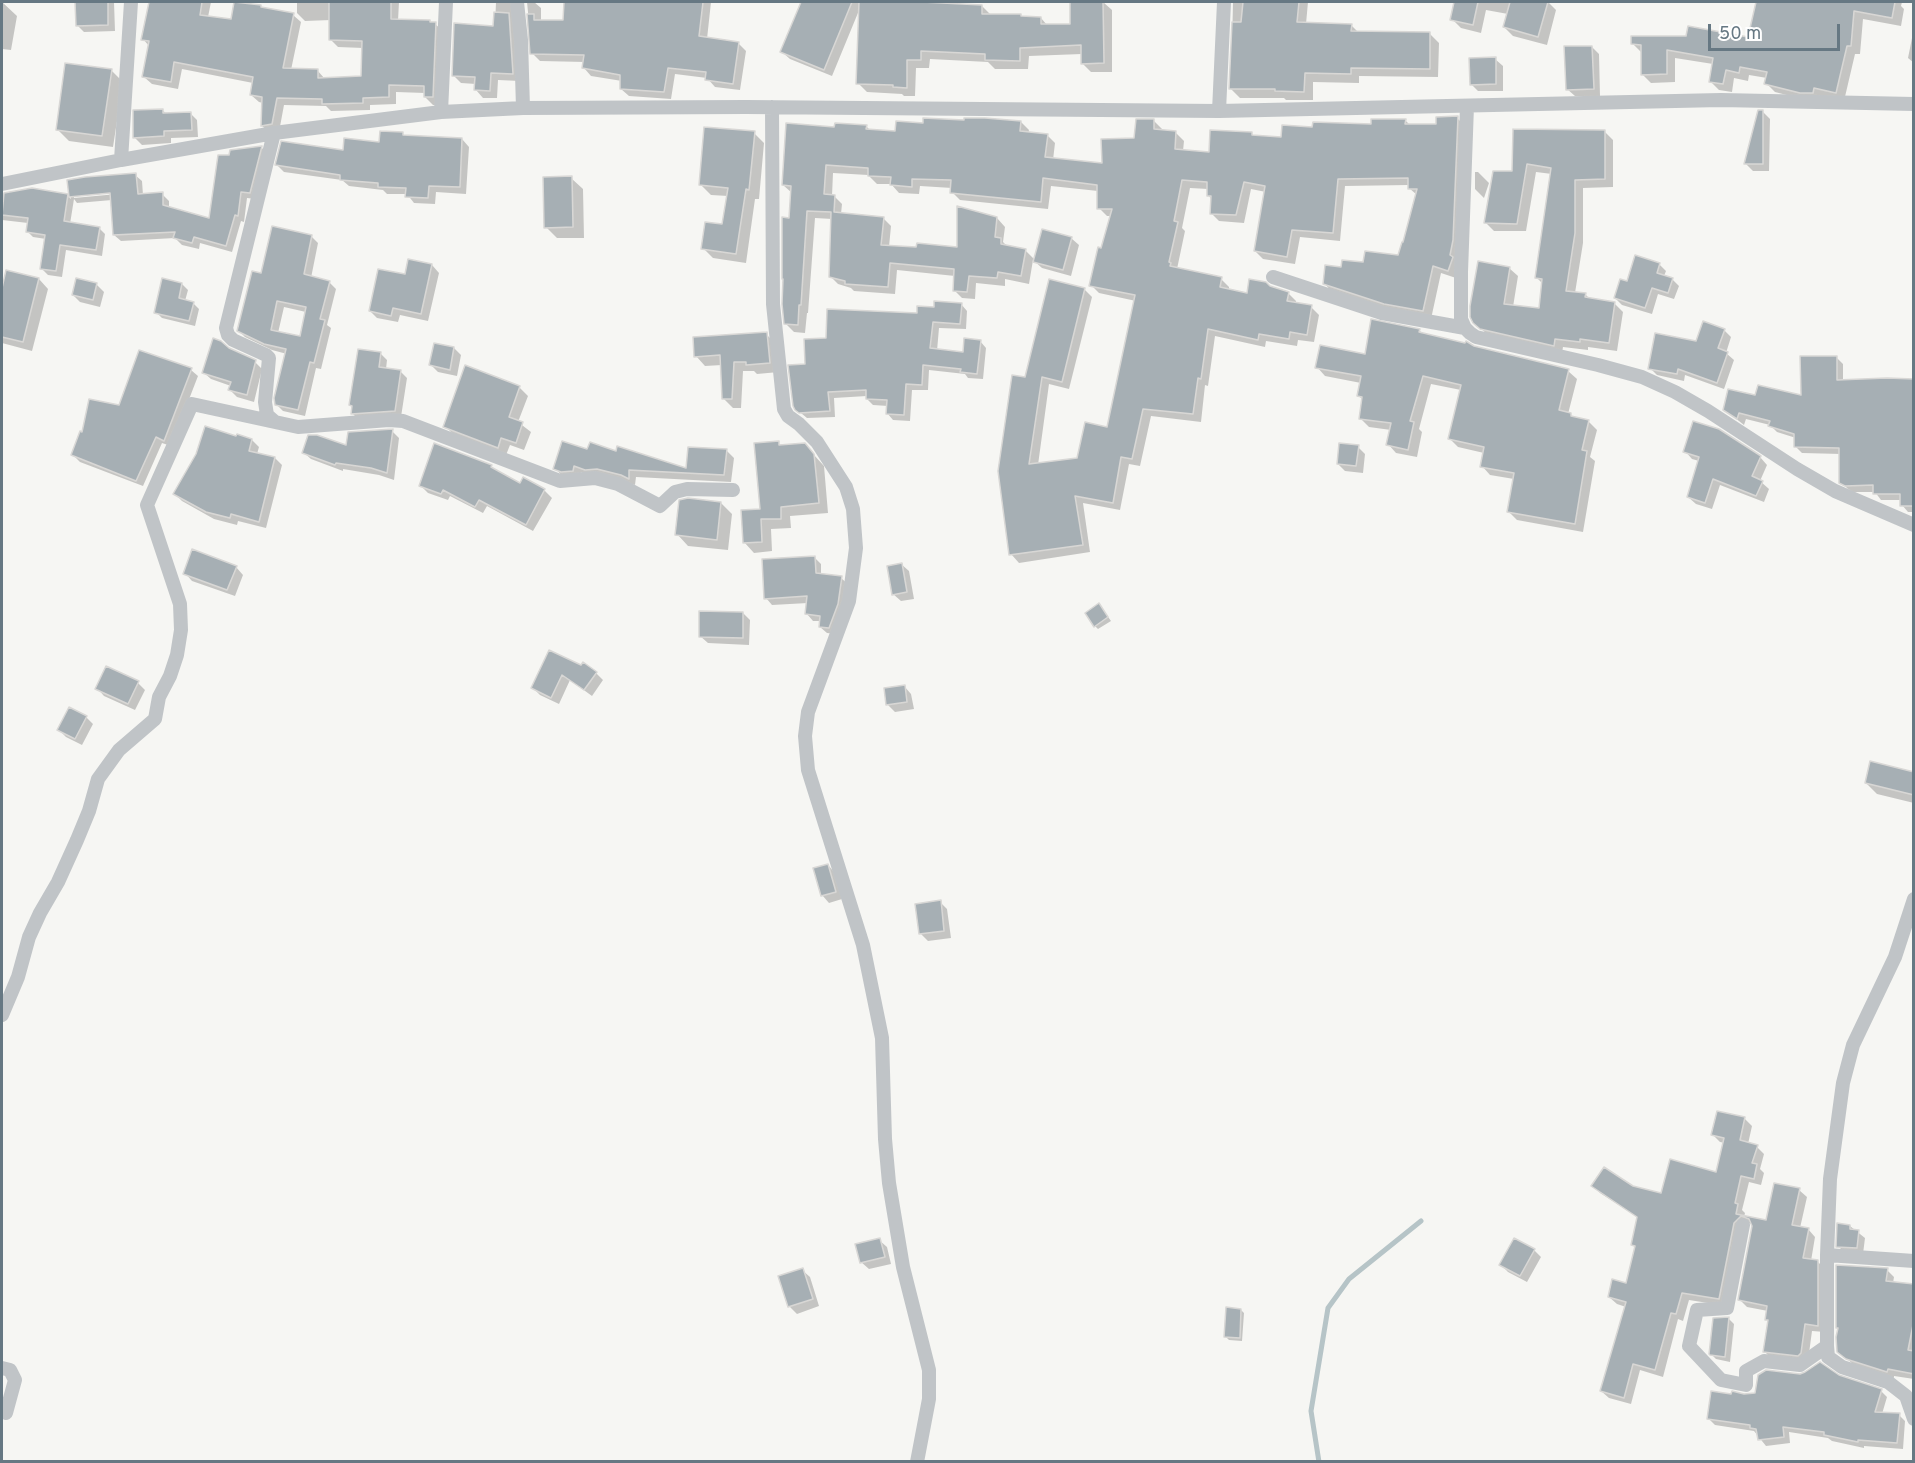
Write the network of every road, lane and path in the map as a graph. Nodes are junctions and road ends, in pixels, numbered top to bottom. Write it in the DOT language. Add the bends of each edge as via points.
graph roads {
  1 [pos="131,2"];
  2 [pos="446,2"];
  3 [pos="517,2"];
  4 [pos="1224,2"];
  5 [pos="1914,104"];
  6 [pos="1467,106"];
  7 [pos="772,107"];
  8 [pos="523,108"];
  9 [pos="1219,111"];
  10 [pos="441,112"];
  11 [pos="274,134"];
  12 [pos="121,160"];
  13 [pos="2,184"];
  14 [pos="1273,278"];
  15 [pos="1465,328"];
  16 [pos="274,422"];
  17 [pos="733,490"];
  18 [pos="1914,525"];
  19 [pos="1914,899"];
  20 [pos="2,1015"];
  21 [pos="1743,1225"];
  22 [pos="1827,1254"];
  23 [pos="1914,1261"];
  24 [pos="1827,1346"];
  25 [pos="2,1368"];
  26 [pos="6,1413"];
  27 [pos="1914,1419"];
  28 [pos="917,1461"];
  1 -- 12 [label="street"];
  2 -- 10 [label="street"];
  3 -- 8 [label="street"];
  4 -- 9 [label="street"];
  5 -- 6 [label="street" via="1721,100"];
  6 -- 9 [label="street"];
  6 -- 15 [label="street" via="1461,272 1461,319"];
  7 -- 8 [label="street"];
  7 -- 9 [label="street"];
  7 -- 28 [label="street" via="773,304 784,410 817,442 846,487 853,508 856,548 849,601 808,712 805,736 808,770 863,945 882,1038 889,1183 903,1267 929,1370 929,1399"];
  8 -- 10 [label="street"];
  10 -- 11 [label="street"];
  11 -- 12 [label="street"];
  11 -- 16 [label="street" via="226,328 233,340 269,358 265,402 267,415"];
  12 -- 13 [label="street"];
  14 -- 15 [label="street" via="1382,313"];
  15 -- 18 [label="street" via="1476,337 1642,377 1708,411 1826,486"];
  16 -- 17 [label="street" via="298,428 403,421 560,481 595,478 618,484 660,506 675,492 687,489"];
  16 -- 20 [label="street" via="192,404 147,505 180,604 177,655 159,697 155,719 119,750 98,778 77,840 29,937"];
  19 -- 22 [label="street" via="1895,957 1854,1045 1843,1083 1830,1179"];
  21 -- 24 [label="street" via="1727,1308 1697,1310 1689,1346 1720,1380 1746,1385 1746,1371 1764,1361 1800,1365"];
  22 -- 23 [label="street"];
  22 -- 24 [label="street"];
  24 -- 27 [label="street" via="1828,1357 1842,1367 1888,1382 1906,1396"];
  25 -- 26 [label="street" via="10,1370 15,1380"];
}
